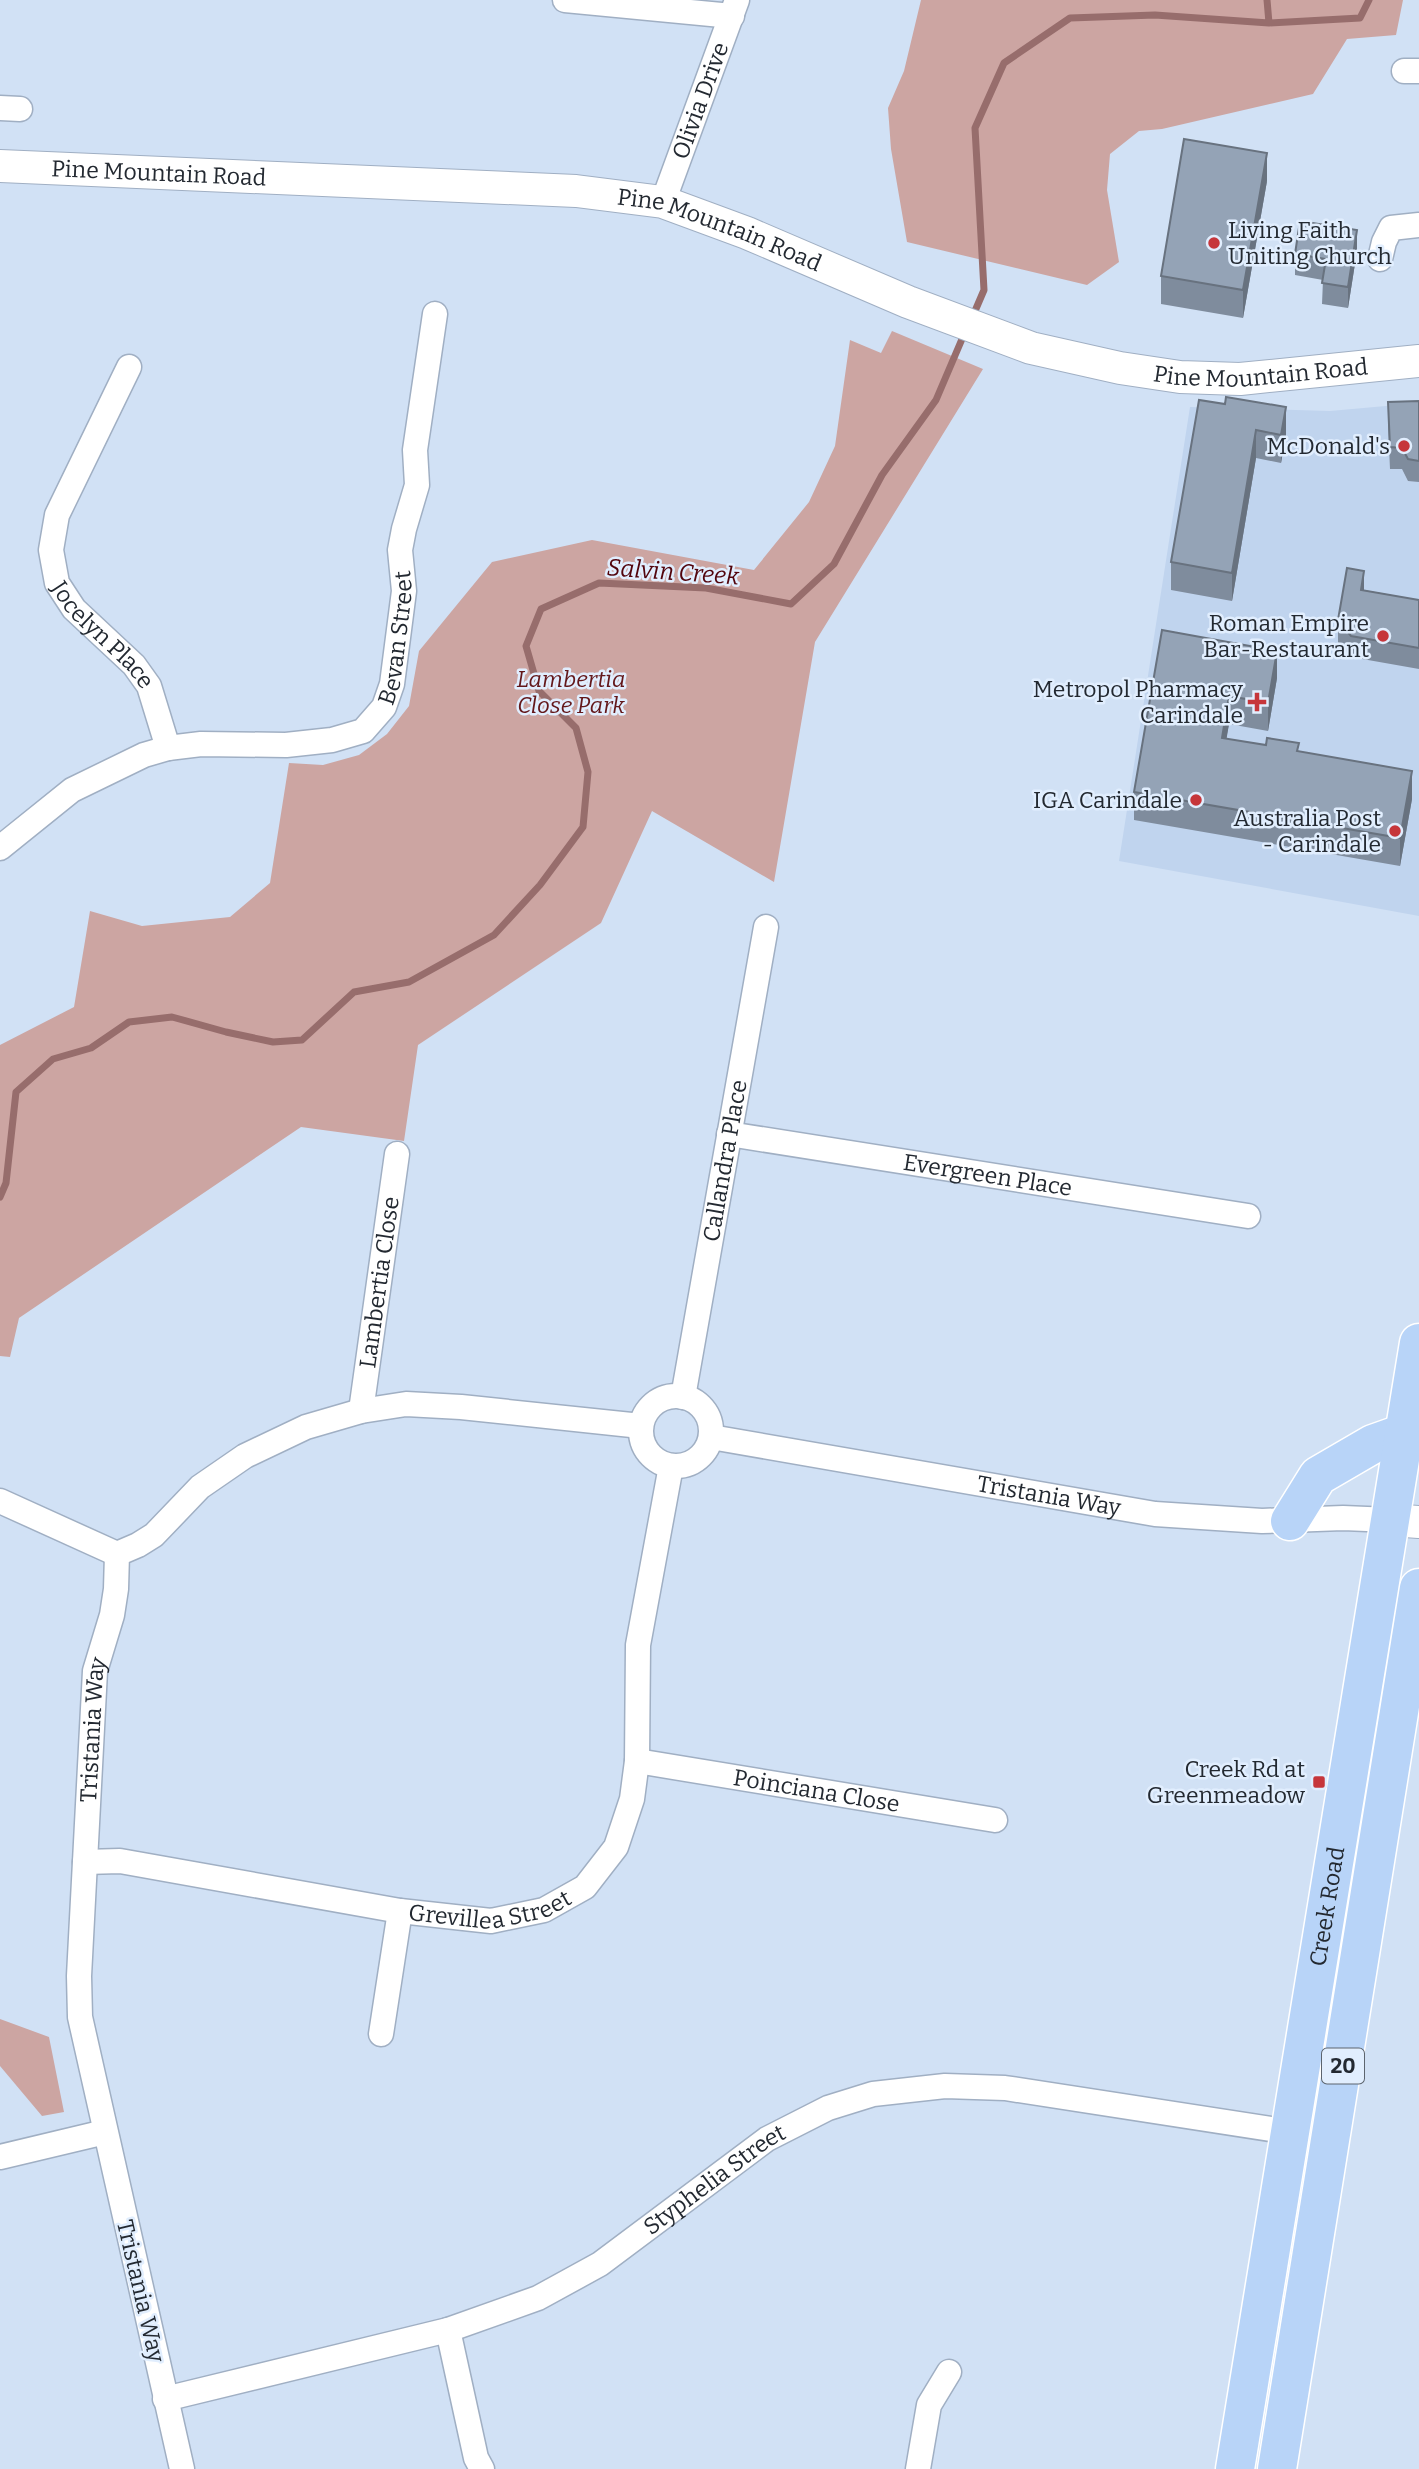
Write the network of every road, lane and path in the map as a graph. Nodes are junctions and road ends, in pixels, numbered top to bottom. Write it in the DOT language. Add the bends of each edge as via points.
graph roads {
  1 [pos="565,0"];
  2 [pos="734,8"];
  3 [pos="0,166"];
  4 [pos="663,202"];
  5 [pos="1419,225"];
  6 [pos="1380,259"];
  7 [pos="435,314"];
  8 [pos="1419,361"];
  9 [pos="129,367"];
  10 [pos="168,748"];
  11 [pos="0,848"];
  12 [pos="766,927"];
  13 [pos="729,1134"];
  14 [pos="397,1154"];
  15 [pos="1248,1216"];
  16 [pos="1419,1343"];
  17 [pos="683,1397"];
  18 [pos="361,1411"];
  19 [pos="641,1426"];
  20 [pos="1404,1433"];
  21 [pos="711,1437"];
  22 [pos="671,1466"];
  23 [pos="0,1501"];
  24 [pos="1290,1521"];
  25 [pos="1405,1521"];
  26 [pos="117,1553"];
  27 [pos="1419,1588"];
  28 [pos="637,1762"];
  29 [pos="995,1820"];
  30 [pos="85,1862"];
  31 [pos="400,1911"];
  32 [pos="381,2034"];
  33 [pos="105,2132"];
  34 [pos="1290,2132"];
  35 [pos="0,2157"];
  36 [pos="448,2330"];
  37 [pos="949,2372"];
  38 [pos="165,2399"];
  39 [pos="182,2469"];
  40 [pos="482,2469"];
  41 [pos="918,2469"];
  42 [pos="1235,2469"];
  43 [pos="1277,2469"];
  1 -- 2 [label="street"];
  2 -- 4 [label="street, Olivia Drive"];
  3 -- 4 [label="street, Pine Mountain Road" via="576,191"];
  4 -- 8 [label="street, Pine Mountain Road" via="1031,348 1150,374 1240,379"];
  5 -- 6 [label="street" via="1391,228"];
  7 -- 10 [label="street, Bevan Street" via="415,450 417,485 400,551 404,591 394,670 384,708 363,731 332,740"];
  9 -- 10 [label="street, Jocelyn Place" via="57,515 51,550 57,583 74,609 149,685"];
  10 -- 11 [label="street, Bevan Street" via="72,790"];
  12 -- 13 [label="street, Callandra Place"];
  13 -- 15 [label="street, Evergreen Place"];
  13 -- 17 [label="street, Callandra Place"];
  14 -- 18 [label="street, Lambertia Close"];
  16 -- 20 [label="main road, Creek Road / 20"];
  17 -- 19 [label="street" via="656,1402"];
  17 -- 21 [label="street" via="705,1412"];
  18 -- 19 [label="street" via="407,1404 461,1406"];
  18 -- 26 [label="street" via="306,1427 245,1456 200,1487 154,1535"];
  19 -- 22 [label="street" via="648,1452"];
  20 -- 24 [label="main road" via="1373,1444 1318,1476"];
  20 -- 25 [label="main road, Creek Road / 20"];
  21 -- 22 [label="street" via="697,1460"];
  21 -- 24 [label="street, Tristania Way" via="1155,1514"];
  22 -- 28 [label="street, Grevillea Street" via="638,1645"];
  23 -- 26 [label="street"];
  24 -- 25 [label="street, Tristania Way"];
  25 -- 34 [label="main road, Creek Road / 20"];
  26 -- 30 [label="street, Tristania Way" via="112,1615 95,1671"];
  27 -- 43 [label="main road, Creek Road / 20"];
  28 -- 29 [label="street, Poinciana Close"];
  28 -- 31 [label="street, Grevillea Street" via="632,1799 616,1847 585,1887 544,1910 491,1922"];
  30 -- 31 [label="street, Grevillea Street" via="120,1861"];
  30 -- 33 [label="street, Tristania Way" via="80,2017"];
  31 -- 32 [label="street"];
  33 -- 35 [label="street"];
  33 -- 38 [label="street, Tristania Way"];
  34 -- 36 [label="street, Styphelia Street" via="1005,2088 945,2086 873,2094 828,2108 767,2139 600,2264 538,2298"];
  34 -- 42 [label="main road, Creek Road / 20"];
  36 -- 38 [label="street, Styphelia Street"];
  36 -- 40 [label="street"];
  37 -- 41 [label="street" via="929,2405"];
  38 -- 39 [label="street, Tristania Way"];
}
